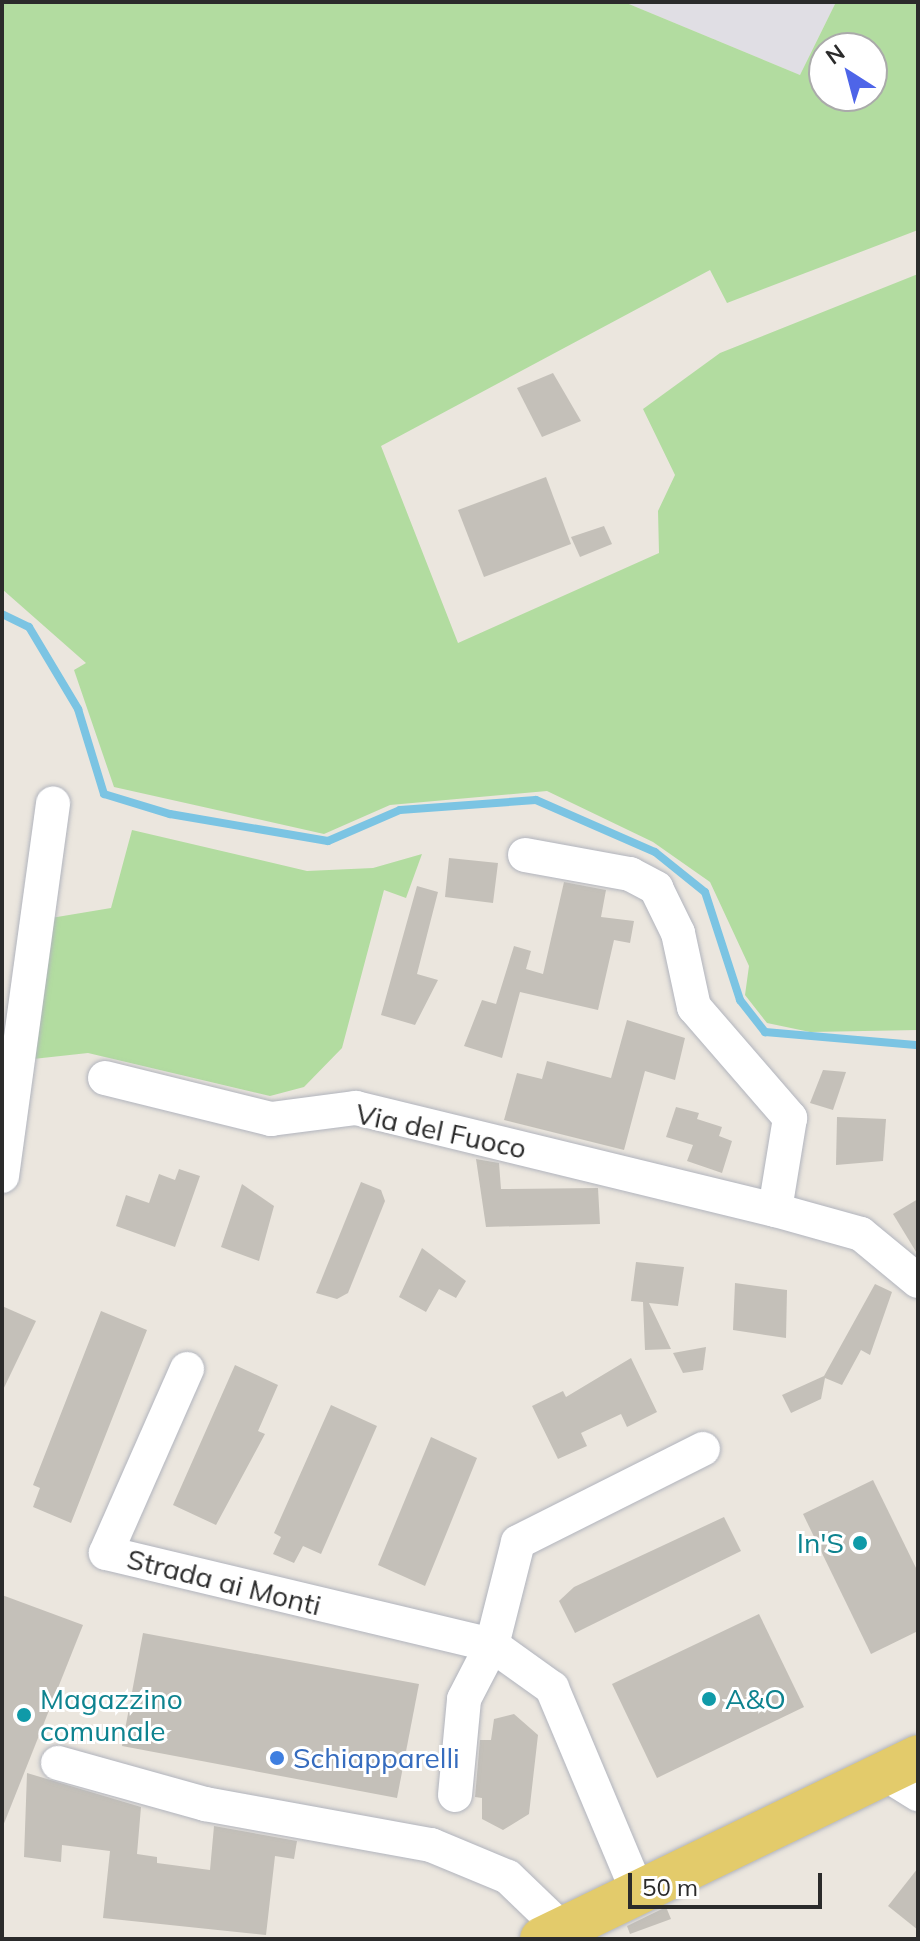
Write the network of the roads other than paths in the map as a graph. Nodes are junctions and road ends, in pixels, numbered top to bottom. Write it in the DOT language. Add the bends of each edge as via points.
graph roads {
  1 [pos="53,803"];
  2 [pos="525,855"];
  3 [pos="105,1078"];
  4 [pos="2,1176"];
  5 [pos="775,1210"];
  6 [pos="918,1281"];
  7 [pos="187,1369"];
  8 [pos="703,1449"];
  9 [pos="492,1645"];
  10 [pos="58,1763"];
  11 [pos="907,1775"];
  12 [pos="455,1795"];
  13 [pos="636,1888"];
  14 [pos="551,1932"];
  1 -- 4 [label="street"];
  2 -- 5 [label="street" via="630,874 656,888 678,933 701,1018 790,1118"];
  3 -- 5 [label="street, Via del Fuoco" via="271,1119 356,1108"];
  5 -- 6 [label="street, Via del Fuoco" via="861,1234"];
  7 -- 9 [label="street, Strada ai Monti" via="106,1553"];
  8 -- 9 [label="street" via="518,1542"];
  9 -- 12 [label="street" via="464,1699"];
  9 -- 13 [label="street, Strada ai Monti" via="552,1688"];
  10 -- 14 [label="street" via="205,1804 431,1845 508,1877"];
  11 -- 13 [label="main road"];
  13 -- 14 [label="main road"];
}
